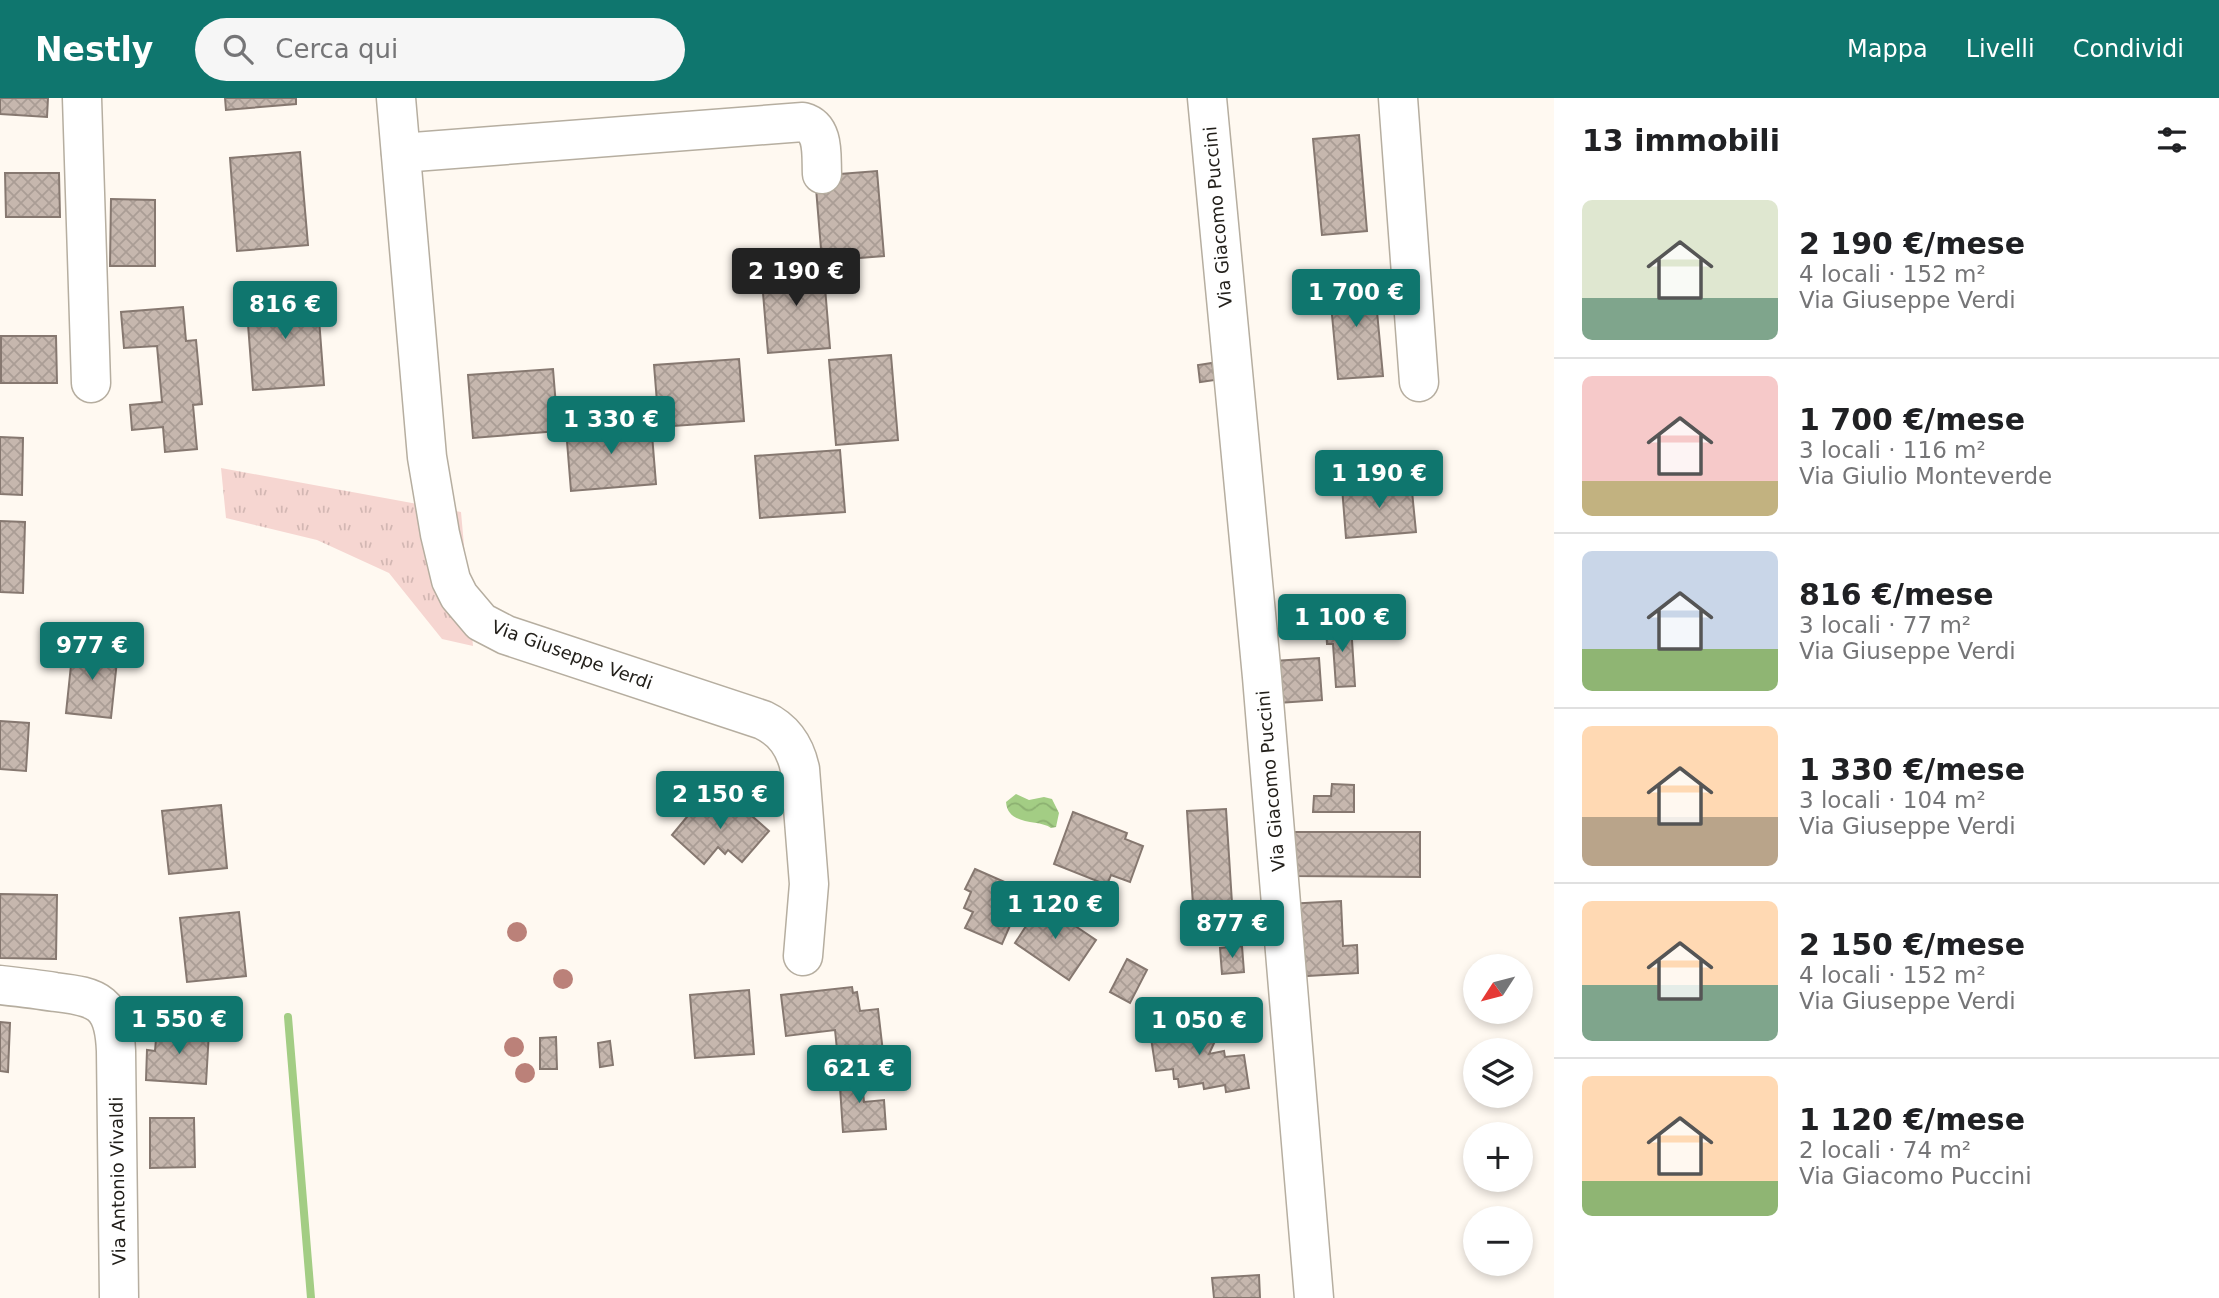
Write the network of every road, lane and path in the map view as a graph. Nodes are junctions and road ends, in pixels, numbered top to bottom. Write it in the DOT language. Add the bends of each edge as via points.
graph roads {
  1 [pos="82,98"];
  2 [pos="396,98"];
  3 [pos="1207,98"];
  4 [pos="1398,98"];
  5 [pos="401,153"];
  6 [pos="822,174"];
  7 [pos="1419,382"];
  8 [pos="91,383"];
  9 [pos="803,956"];
  10 [pos="0,985"];
  11 [pos="119,1298"];
  12 [pos="1314,1298"];
  1 -- 8 [label="street"];
  2 -- 5 [label="street, Via Giuseppe Verdi"];
  3 -- 12 [label="street, Via Giacomo Puccini"];
  4 -- 7 [label="street"];
  5 -- 6 [label="street" via="803,121 818,134"];
  5 -- 9 [label="street, Via Giuseppe Verdi" via="427,457 454,588 481,622 506,635 762,720 784,735 800,769 807,845 809,898"];
  10 -- 11 [label="street, Via Antonio Vivaldi" via="88,996 110,1020 116,1051"];
}
